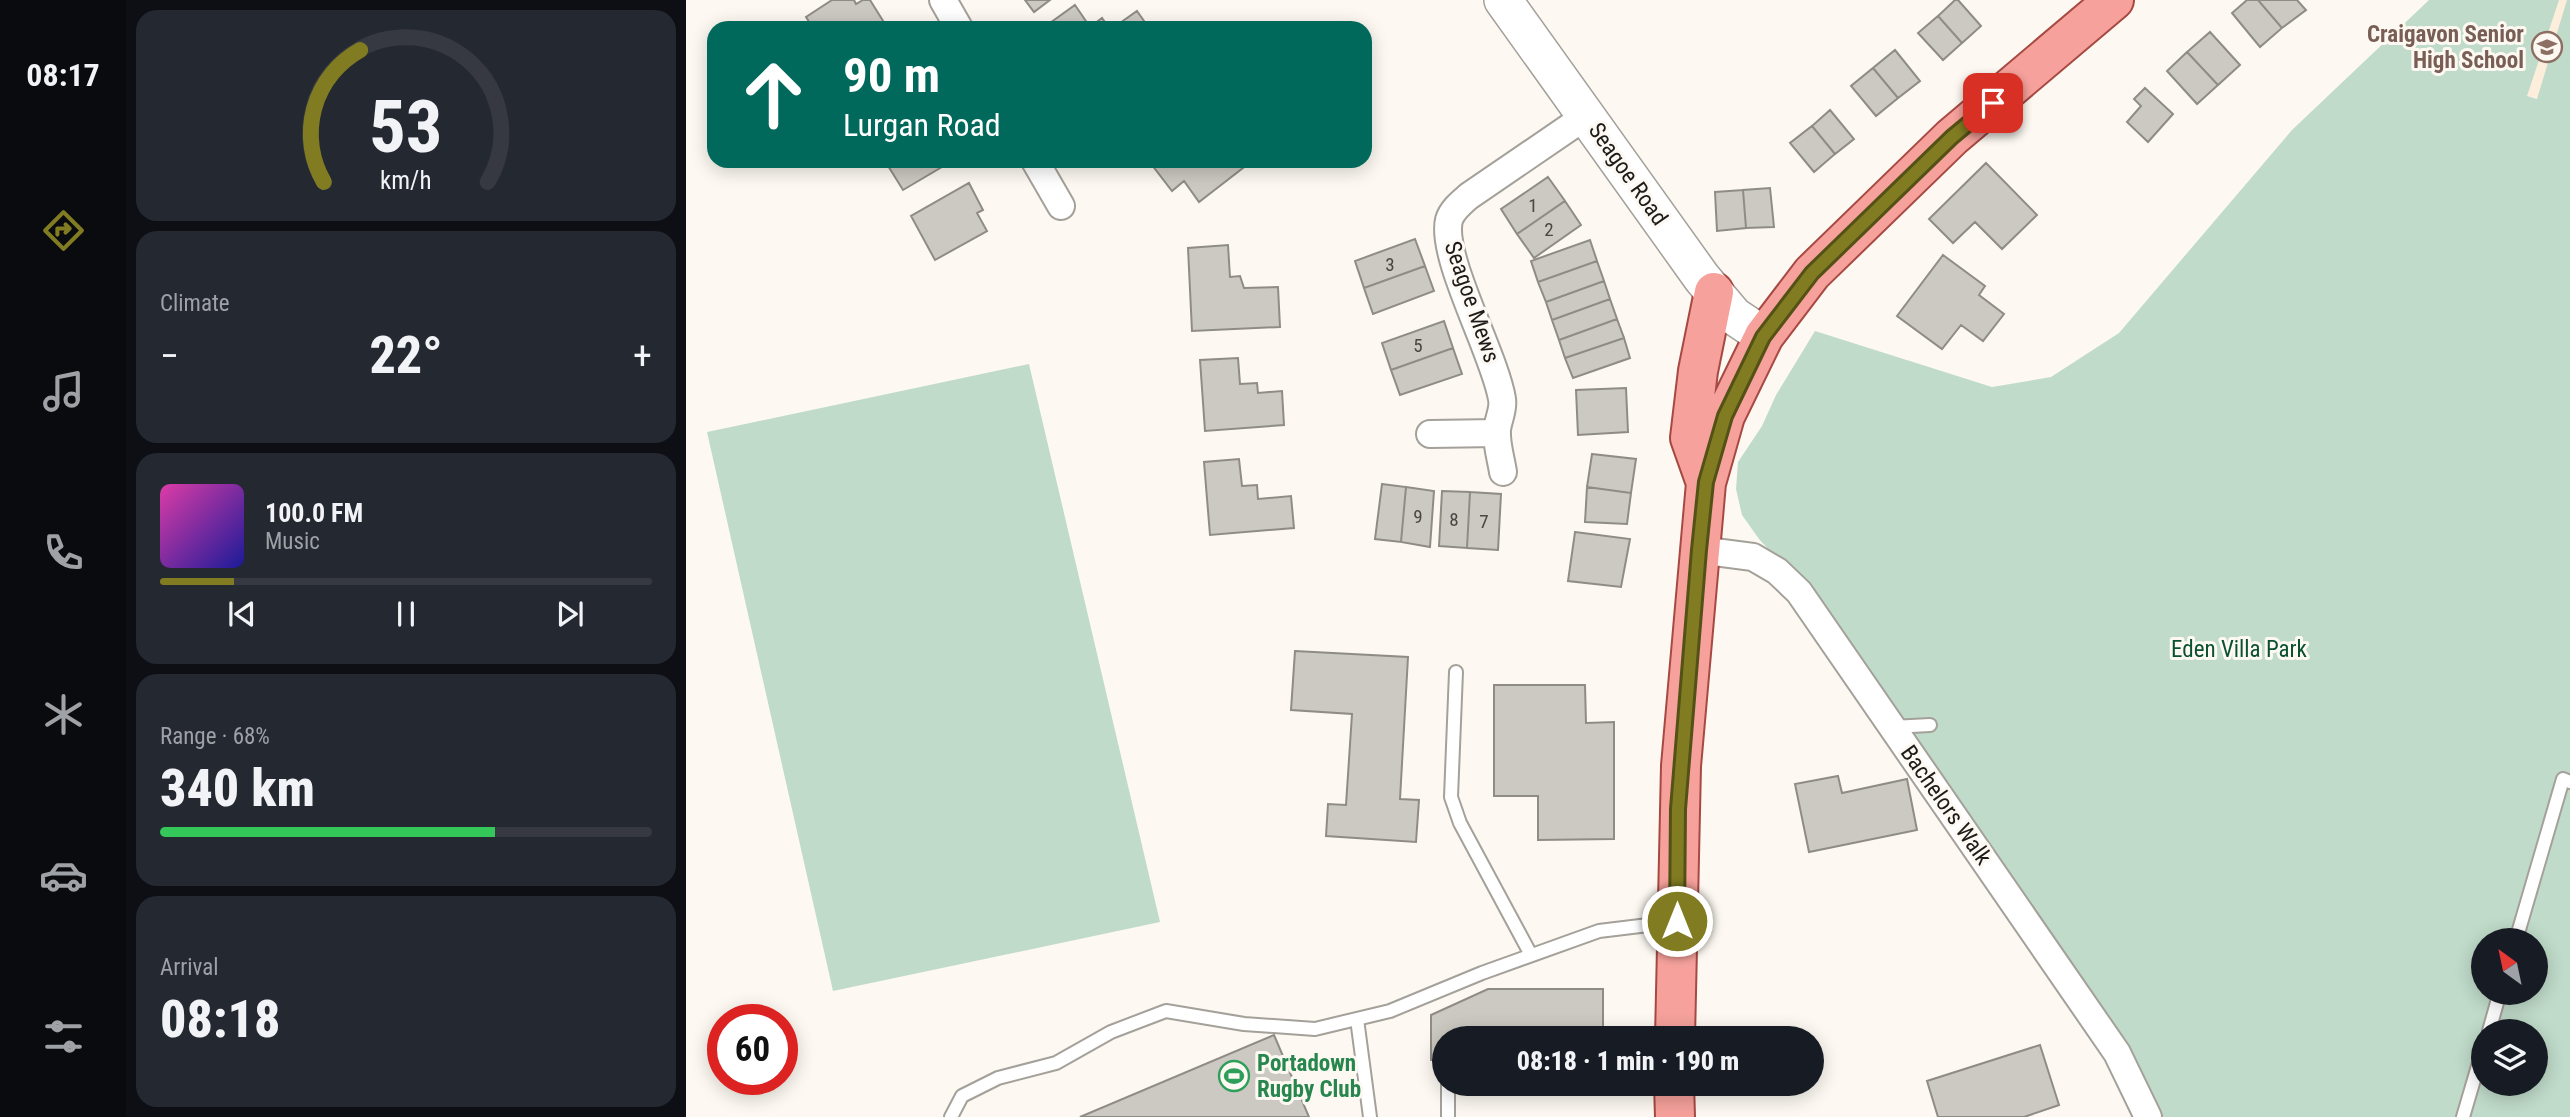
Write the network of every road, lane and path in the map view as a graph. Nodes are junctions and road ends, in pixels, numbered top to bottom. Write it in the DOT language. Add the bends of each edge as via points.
graph roads {
  1 [pos="943,0"];
  2 [pos="2114,0"];
  3 [pos="1516,5"];
  4 [pos="955,21"];
  5 [pos="1586,116"];
  6 [pos="1039,168"];
  7 [pos="1061,206"];
  8 [pos="1714,292"];
  9 [pos="1763,337"];
  10 [pos="1497,433"];
  11 [pos="1430,434"];
  12 [pos="1503,472"];
  13 [pos="1706,482"];
  14 [pos="1699,550"];
  15 [pos="1456,672"];
  16 [pos="1930,725"];
  17 [pos="1891,727"];
  18 [pos="2570,782"];
  19 [pos="1677,921"];
  20 [pos="2520,928"];
  21 [pos="1531,955"];
  22 [pos="1357,1019"];
  23 [pos="1675,1026"];
  24 [pos="2471,1090"];
  25 [pos="1448,1096"];
  26 [pos="1674,1096"];
  27 [pos="951,1117"];
  28 [pos="1370,1117"];
  29 [pos="1448,1117"];
  30 [pos="1675,1117"];
  31 [pos="2148,1117"];
  32 [pos="2463,1117"];
  1 -- 4 [label="street"];
  2 -- 9 [label="main road" via="1952,137 1812,273"];
  3 -- 5 [label="main road, Seagoe Road"];
  5 -- 8 [label="main road, Seagoe Road"];
  5 -- 10 [label="street, Seagoe Mews" via="1469,196 1449,218 1453,256 1503,402"];
  6 -- 7 [label="street"];
  8 -- 9 [label="main road, Seagoe Road" via="1734,317"];
  8 -- 13 [label="main road" via="1690,438"];
  9 -- 13 [label="main road" via="1725,416"];
  10 -- 11 [label="street"];
  10 -- 12 [label="street, Seagoe Mews"];
  13 -- 14 [label="main road"];
  14 -- 17 [label="street, Bachelors Walk" via="1752,557 1799,592"];
  14 -- 19 [label="main road" via="1678,809"];
  15 -- 21 [label="lane" via="1451,797"];
  16 -- 17 [label="lane"];
  17 -- 31 [label="street, Bachelors Walk" via="2117,1053"];
  18 -- 20 [label="lane" via="2563,779"];
  19 -- 21 [label="lane" via="1599,931"];
  19 -- 23 [label="main road"];
  21 -- 22 [label="lane" via="1390,1011"];
  22 -- 27 [label="lane" via="1315,1029 1244,1024 1166,1011 1111,1032 1056,1063 998,1078 962,1096"];
  22 -- 28 [label="lane"];
  24 -- 32 [label="lane"];
  25 -- 29 [label="lane"];
  26 -- 30 [label="main road"];
}
